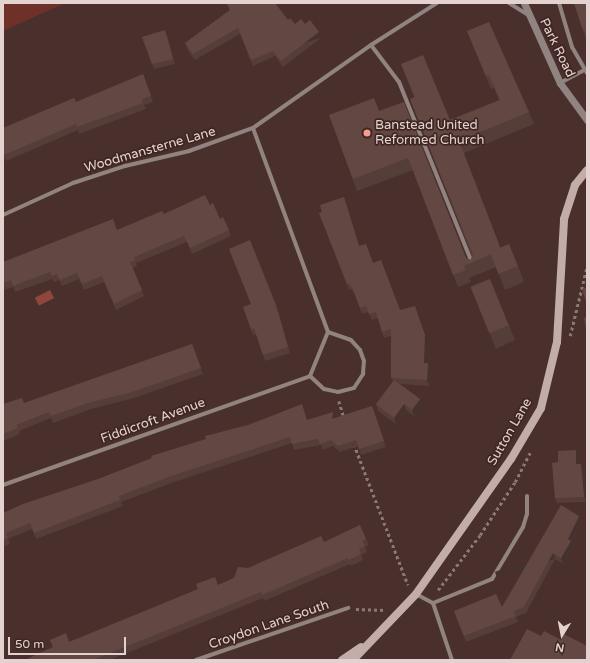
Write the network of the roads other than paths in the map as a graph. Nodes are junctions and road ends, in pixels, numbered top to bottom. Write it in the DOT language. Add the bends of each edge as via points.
graph roads {
  1 [pos="437,3"];
  2 [pos="509,3"];
  3 [pos="524,3"];
  4 [pos="559,3"];
  5 [pos="528,15"];
  6 [pos="371,45"];
  7 [pos="585,72"];
  8 [pos="560,83"];
  9 [pos="587,120"];
  10 [pos="253,128"];
  11 [pos="587,170"];
  12 [pos="3,215"];
  13 [pos="474,269"];
  14 [pos="328,332"];
  15 [pos="310,376"];
  16 [pos="3,485"];
  17 [pos="527,496"];
  18 [pos="416,594"];
  19 [pos="433,603"];
  20 [pos="348,608"];
  21 [pos="368,642"];
  22 [pos="196,660"];
  23 [pos="342,660"];
  24 [pos="353,660"];
  25 [pos="452,660"];
  1 -- 6 [label="street, Woodmansterne Lane"];
  2 -- 5 [label="street"];
  3 -- 5 [label="street, Park Road"];
  4 -- 7 [label="street" via="572,47"];
  5 -- 8 [label="street, Park Road"];
  6 -- 10 [label="street, Woodmansterne Lane"];
  6 -- 13 [label="street" via="399,82"];
  7 -- 8 [label="street"];
  8 -- 9 [label="street, Park Road"];
  10 -- 12 [label="street, Woodmansterne Lane" via="188,151 125,166 73,183"];
  10 -- 14 [label="street"];
  11 -- 18 [label="main road, Sutton Lane" via="575,185 564,219 557,342 540,408 511,459"];
  14 -- 15 [label="street"];
  14 -- 15 [label="street" via="351,340 360,350 364,361 363,374 354,388 338,392 324,389"];
  15 -- 16 [label="street, Fiddicroft Avenue"];
  17 -- 19 [label="street" via="527,514 523,527 492,579"];
  18 -- 19 [label="street"];
  18 -- 21 [label="main road, Sutton Lane"];
  19 -- 25 [label="street"];
  20 -- 22 [label="street, Croydon Lane South"];
  21 -- 23 [label="main road, Sutton Lane"];
  21 -- 24 [label="main road, Sutton Lane"];
}
